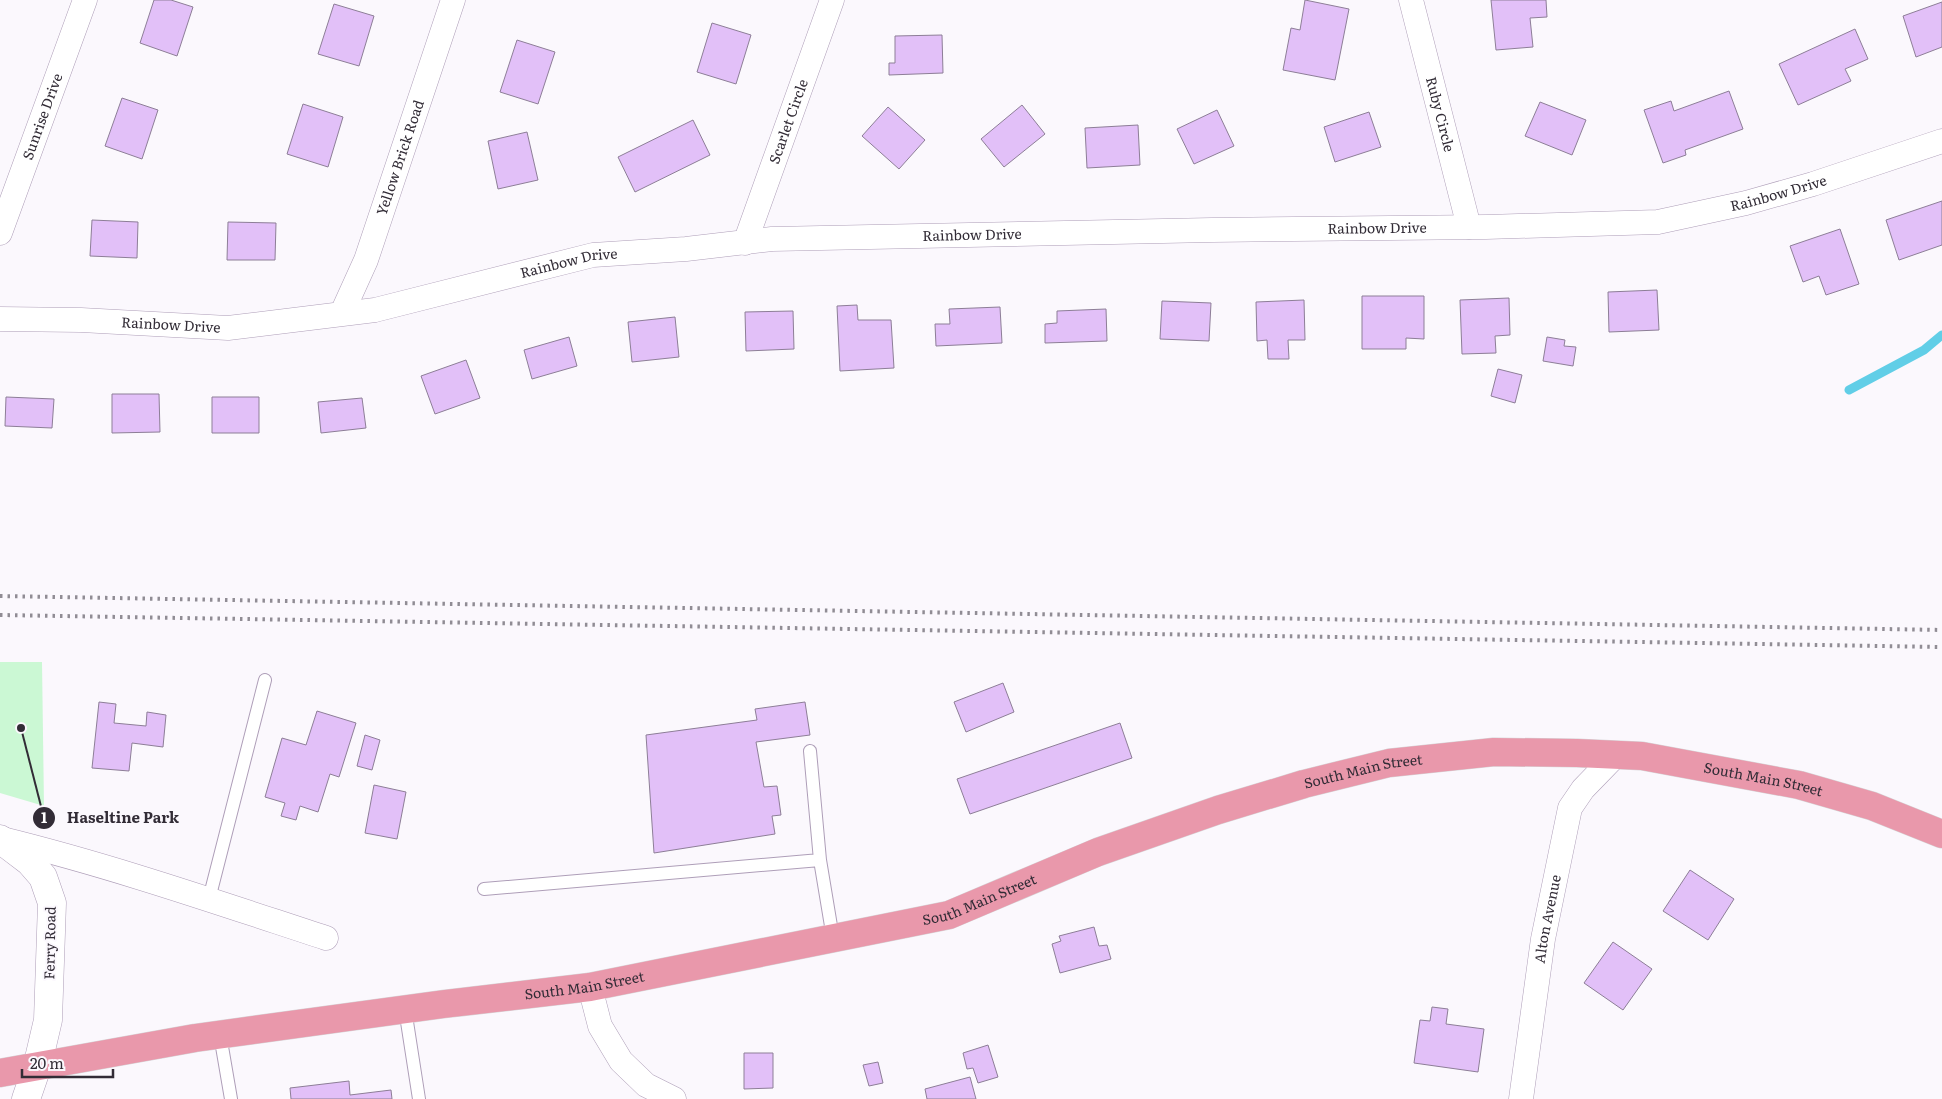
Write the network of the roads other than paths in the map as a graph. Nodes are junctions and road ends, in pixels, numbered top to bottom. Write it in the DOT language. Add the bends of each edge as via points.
graph roads {
  1 [pos="85,0"];
  2 [pos="453,0"];
  3 [pos="832,0"];
  4 [pos="1411,0"];
  5 [pos="1942,141"];
  6 [pos="1469,227"];
  7 [pos="0,233"];
  8 [pos="745,243"];
  9 [pos="342,313"];
  10 [pos="0,319"];
  11 [pos="265,680"];
  12 [pos="810,751"];
  13 [pos="1616,755"];
  14 [pos="1942,834"];
  15 [pos="0,838"];
  16 [pos="820,860"];
  17 [pos="484,889"];
  18 [pos="209,899"];
  19 [pos="326,938"];
  20 [pos="833,938"];
  21 [pos="590,987"];
  22 [pos="405,1010"];
  23 [pos="220,1035"];
  24 [pos="37,1067"];
  25 [pos="0,1073"];
  26 [pos="26,1099"];
  27 [pos="231,1099"];
  28 [pos="419,1099"];
  29 [pos="674,1099"];
  30 [pos="1521,1099"];
  1 -- 7 [label="street, Sunrise Drive"];
  2 -- 9 [label="street, Yellow Brick Road" via="366,260"];
  3 -- 8 [label="street, Scarlet Circle"];
  4 -- 6 [label="street, Ruby Circle"];
  5 -- 6 [label="street, Rainbow Drive" via="1813,184 1658,222"];
  6 -- 8 [label="street, Rainbow Drive" via="772,239"];
  8 -- 9 [label="street, Rainbow Drive" via="593,255 375,310"];
  9 -- 10 [label="street, Rainbow Drive" via="228,328"];
  11 -- 18 [label="lane"];
  12 -- 16 [label="lane"];
  13 -- 14 [label="main road, South Main Street" via="1642,756 1799,785 1872,806"];
  13 -- 20 [label="main road, South Main Street" via="1494,752 1389,763 1218,810 1098,852 949,915"];
  13 -- 30 [label="street, Alton Avenue" via="1583,789 1570,808 1543,939"];
  15 -- 18 [label="street" via="153,880"];
  15 -- 24 [label="street, Ferry Road" via="43,877 52,903 48,1020"];
  16 -- 17 [label="lane"];
  16 -- 20 [label="lane"];
  18 -- 19 [label="street"];
  20 -- 21 [label="main road, South Main Street"];
  21 -- 22 [label="main road, South Main Street"];
  21 -- 29 [label="street" via="600,1026 621,1061 646,1085"];
  22 -- 23 [label="main road, South Main Street"];
  22 -- 28 [label="lane"];
  23 -- 24 [label="main road, South Main Street"];
  23 -- 27 [label="lane"];
  24 -- 25 [label="main road, South Main Street"];
  24 -- 26 [label="street, Ferry Road"];
}
